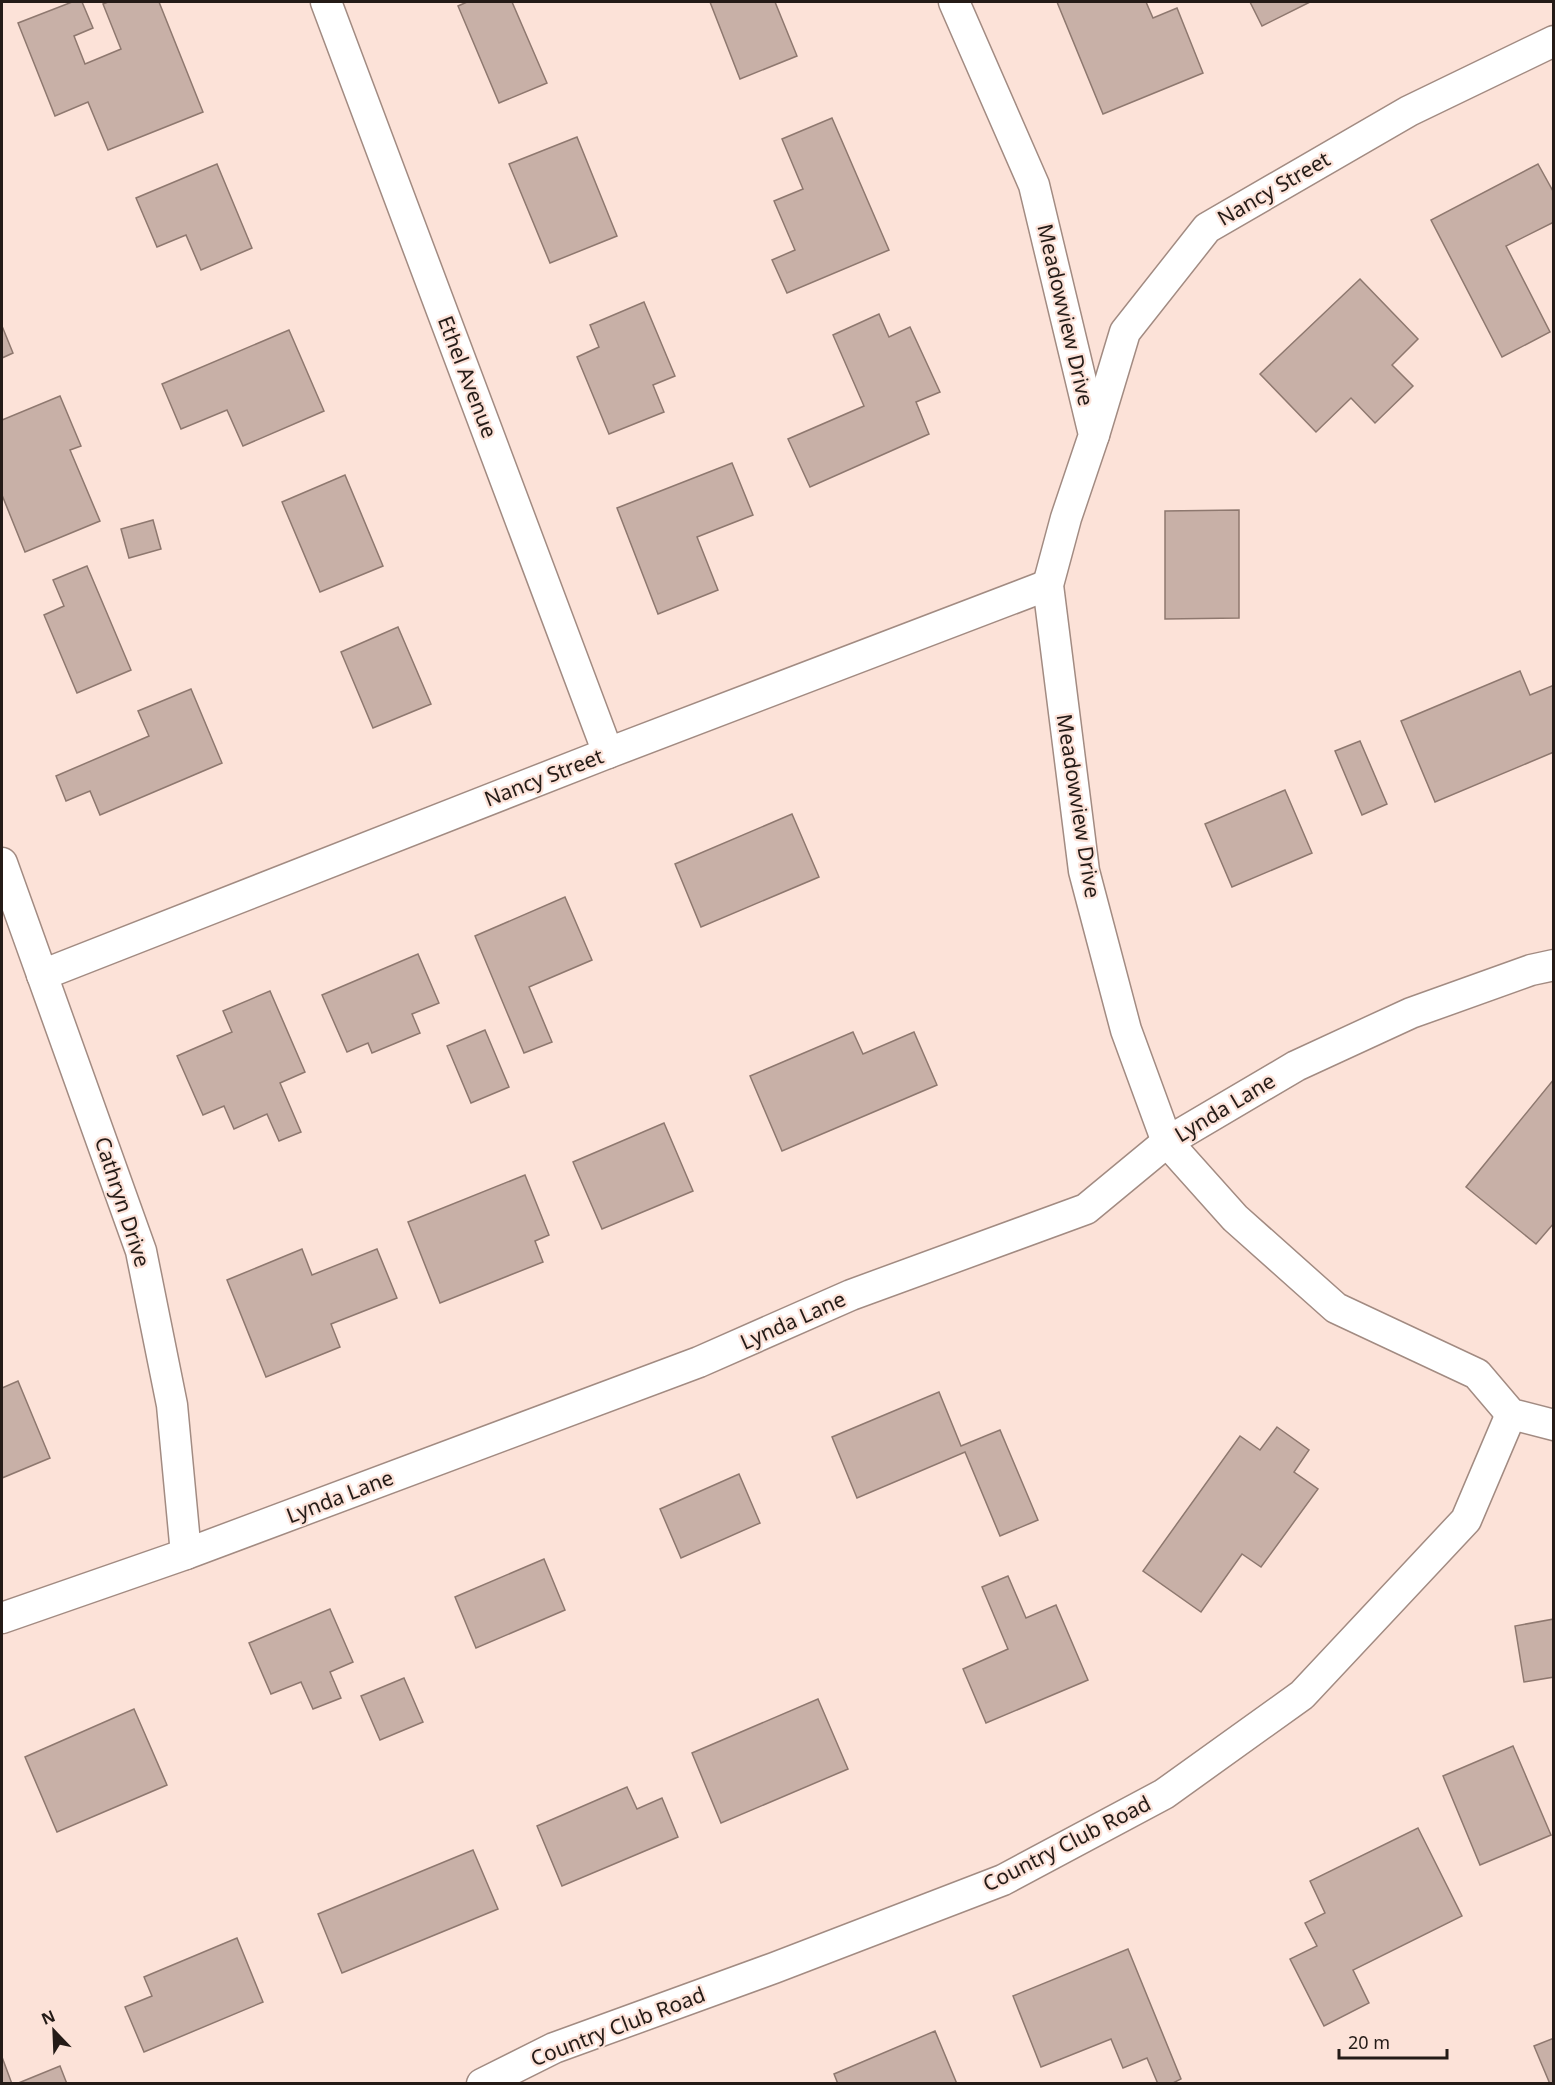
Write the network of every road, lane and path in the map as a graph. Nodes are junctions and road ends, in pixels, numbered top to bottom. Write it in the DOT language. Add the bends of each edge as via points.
graph roads {
  1 [pos="326,2"];
  2 [pos="954,2"];
  3 [pos="1554,40"];
  4 [pos="1094,435"];
  5 [pos="1048,585"];
  6 [pos="608,753"];
  7 [pos="2,863"];
  8 [pos="1554,965"];
  9 [pos="42,975"];
  10 [pos="1167,1142"];
  11 [pos="1511,1414"];
  12 [pos="1554,1425"];
  13 [pos="186,1554"];
  14 [pos="2,1618"];
  15 [pos="482,2084"];
  1 -- 6 [label="street, Ethel Avenue"];
  2 -- 4 [label="street, Meadowview Drive" via="1034,185"];
  3 -- 4 [label="street, Nancy Street" via="1409,111 1207,228 1125,332"];
  4 -- 5 [label="street, Meadowview Drive"];
  5 -- 6 [label="street, Nancy Street"];
  5 -- 10 [label="street, Meadowview Drive" via="1084,871 1126,1030"];
  6 -- 9 [label="street, Nancy Street"];
  7 -- 9 [label="street, Cathryn Drive"];
  8 -- 10 [label="street, Lynda Lane" via="1411,1013 1296,1066"];
  9 -- 13 [label="street, Cathryn Drive" via="141,1251 172,1405"];
  10 -- 11 [label="street, Meadowview Drive" via="1235,1218 1336,1308 1477,1374"];
  10 -- 13 [label="street, Lynda Lane" via="1086,1209 851,1294 699,1362"];
  11 -- 12 [label="street"];
  11 -- 15 [label="street, Country Club Road" via="1466,1520 1302,1695 1164,1794 1004,1880 554,2048"];
  13 -- 14 [label="street, Lynda Lane"];
}
